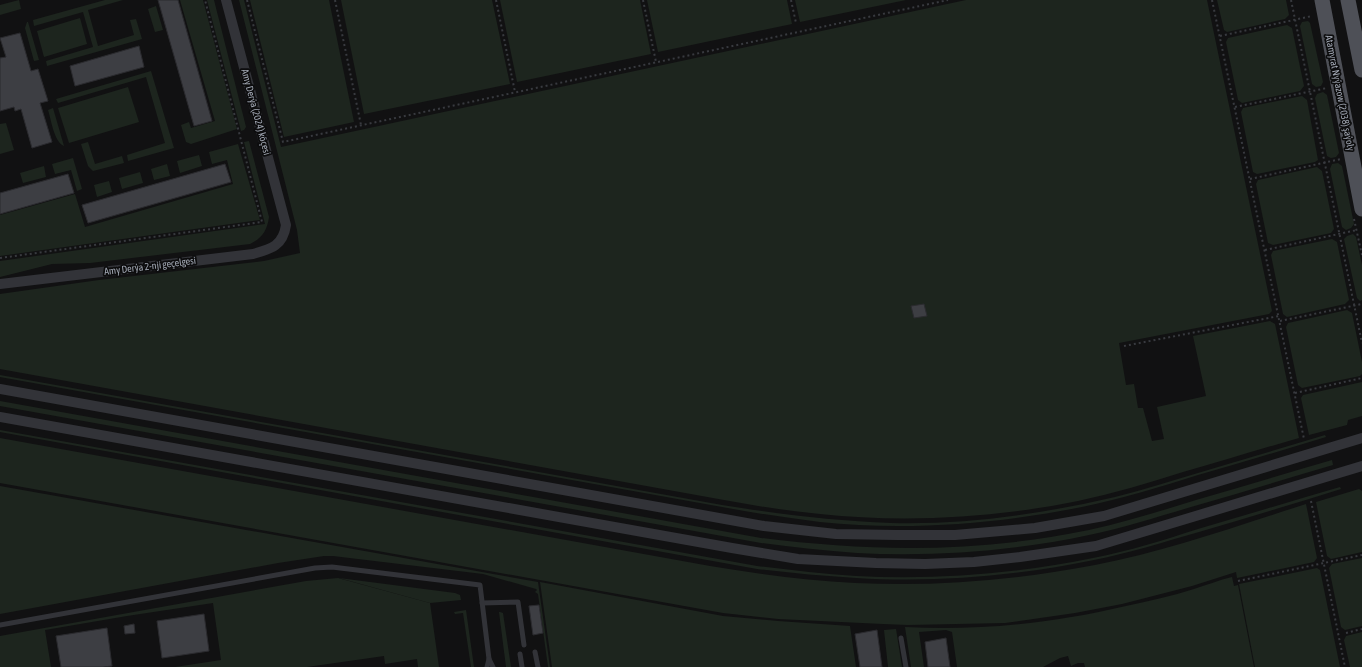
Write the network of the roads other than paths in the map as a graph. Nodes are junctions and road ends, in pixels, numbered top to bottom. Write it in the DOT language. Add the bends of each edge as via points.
graph roads {
  1 [pos="226,0"];
  2 [pos="1322,0"];
  3 [pos="1348,0"];
  4 [pos="1362,70"];
  5 [pos="1362,209"];
  6 [pos="286,225"];
  7 [pos="0,284"];
  8 [pos="0,389"];
  9 [pos="0,417"];
  10 [pos="1362,438"];
  11 [pos="1362,466"];
  12 [pos="482,603"];
  13 [pos="0,625"];
  14 [pos="901,638"];
  15 [pos="524,645"];
  16 [pos="535,652"];
  17 [pos="520,654"];
  18 [pos="489,659"];
  19 [pos="487,667"];
  20 [pos="493,667"];
  21 [pos="522,667"];
  22 [pos="538,667"];
  23 [pos="906,667"];
  1 -- 6 [label="street, Amy Derýa (2024) köçesi"];
  2 -- 5 [label="main road, Atamyrat Nyýazow (2038) şaýoly"];
  3 -- 4 [label="main road"];
  6 -- 7 [label="street, Amy Derýa 2-nji geçelgesi" via="285,234 280,242 272,248 253,254"];
  8 -- 10 [label="street" via="764,526 836,534 955,535 1035,528 1104,516"];
  9 -- 11 [label="street" via="732,548 798,559 876,563 974,562 1096,546"];
  12 -- 13 [label="lane" via="480,585 325,567"];
  12 -- 15 [label="lane" via="518,602"];
  12 -- 18 [label="lane"];
  14 -- 23 [label="lane"];
  16 -- 22 [label="lane"];
  17 -- 21 [label="lane"];
  18 -- 19 [label="lane"];
  18 -- 20 [label="lane"];
}
